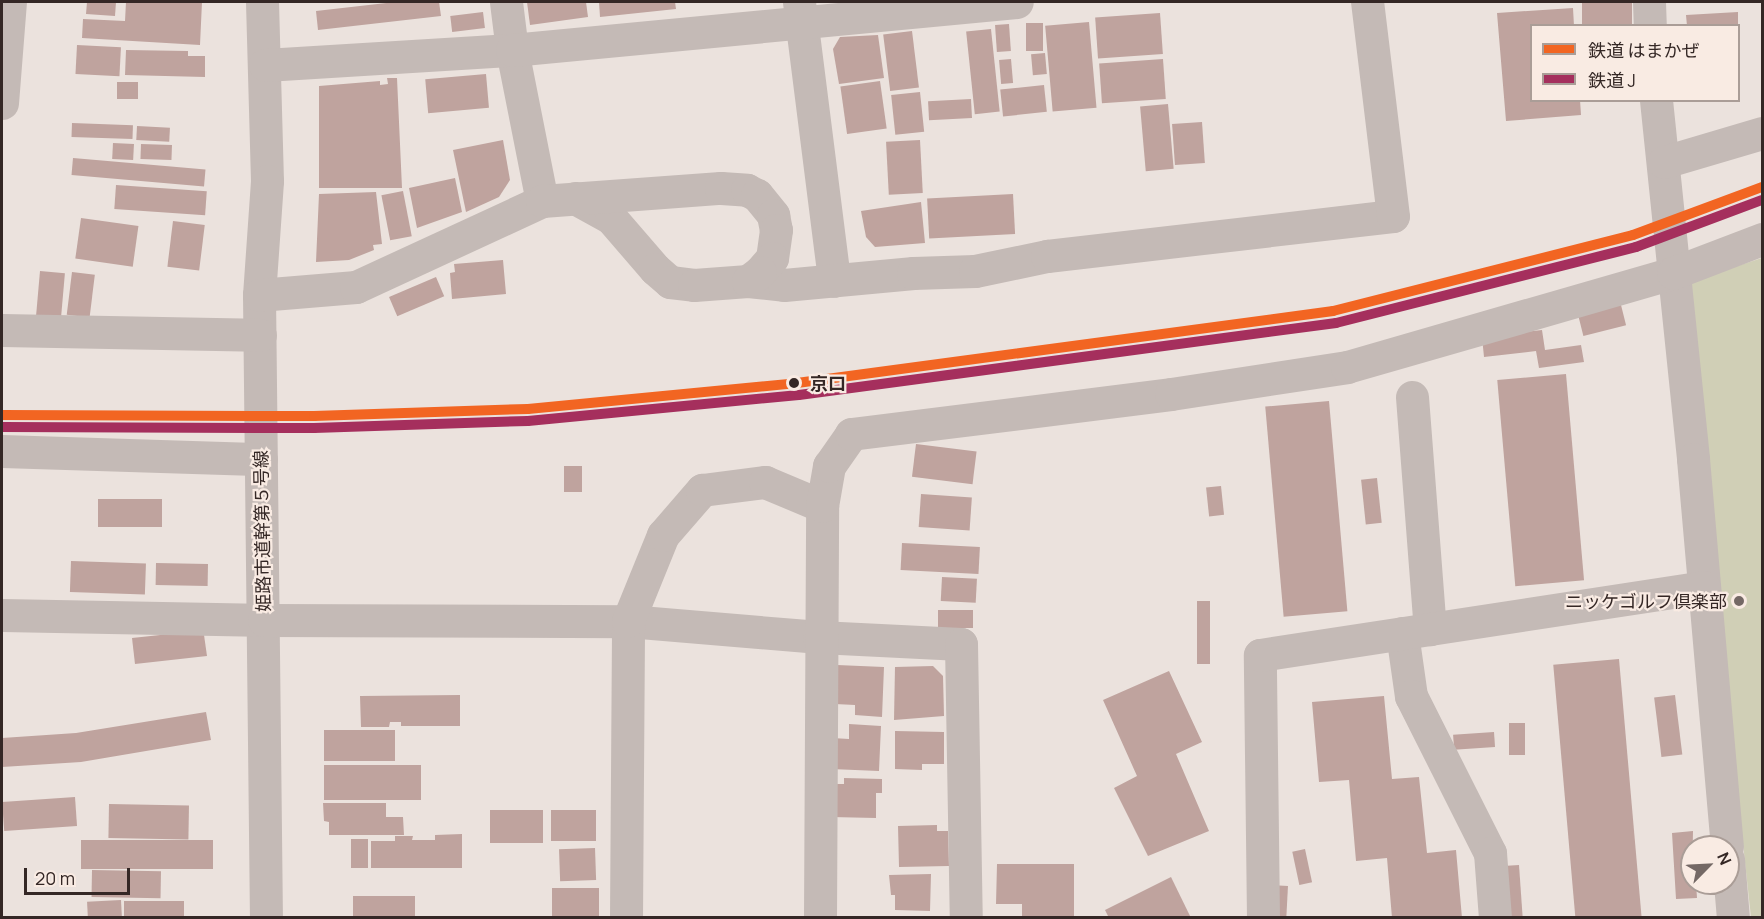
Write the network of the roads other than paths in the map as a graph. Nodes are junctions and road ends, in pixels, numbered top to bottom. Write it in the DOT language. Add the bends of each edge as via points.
graph roads {
  1 [pos="10,2"];
  2 [pos="262,2"];
  3 [pos="506,2"];
  4 [pos="1017,2"];
  5 [pos="1367,2"];
  6 [pos="1649,2"];
  7 [pos="800,11"];
  8 [pos="1650,24"];
  9 [pos="512,50"];
  10 [pos="265,66"];
  11 [pos="1656,102"];
  12 [pos="2,103"];
  13 [pos="1762,133"];
  14 [pos="1664,162"];
  15 [pos="574,198"];
  16 [pos="542,201"];
  17 [pos="1762,239"];
  18 [pos="1672,273"];
  19 [pos="748,281"];
  20 [pos="834,281"];
  21 [pos="259,294"];
  22 [pos="2,330"];
  23 [pos="260,335"];
  24 [pos="1412,397"];
  25 [pos="2,451"];
  26 [pos="261,459"];
  27 [pos="822,506"];
  28 [pos="1704,587"];
  29 [pos="2,615"];
  30 [pos="264,620"];
  31 [pos="628,621"];
  32 [pos="1416,631"];
  33 [pos="819,637"];
  34 [pos="1726,835"];
  35 [pos="1731,895"];
  36 [pos="266,918"];
  37 [pos="626,918"];
  38 [pos="819,918"];
  39 [pos="966,918"];
  40 [pos="1263,918"];
  41 [pos="1495,918"];
  42 [pos="1733,918"];
  1 -- 12 [label="street"];
  2 -- 10 [label="street, 姫路市道幹第５号線"];
  3 -- 9 [label="street"];
  4 -- 7 [label="street"];
  5 -- 20 [label="street" via="1392,216 1047,256 975,271"];
  6 -- 8 [label="street"];
  7 -- 9 [label="street"];
  7 -- 20 [label="street"];
  9 -- 10 [label="street"];
  9 -- 16 [label="street"];
  10 -- 21 [label="street, 姫路市道幹第５号線" via="267,182"];
  11 -- 14 [label="street"];
  13 -- 14 [label="street"];
  14 -- 18 [label="street"];
  15 -- 16 [label="street"];
  15 -- 19 [label="street" via="611,218 670,282 694,285"];
  15 -- 19 [label="street" via="721,188 747,190 757,195 773,215 776,230 772,258"];
  16 -- 21 [label="street" via="356,287"];
  17 -- 18 [label="street"];
  18 -- 27 [label="street" via="1347,367 1171,394 851,434 829,466"];
  18 -- 28 [label="street"];
  19 -- 20 [label="street" via="784,285"];
  21 -- 23 [label="street, 姫路市道幹第５号線"];
  22 -- 23 [label="street"];
  23 -- 26 [label="street, 姫路市道幹第５号線"];
  24 -- 32 [label="street"];
  25 -- 26 [label="street"];
  26 -- 30 [label="street, 姫路市道幹第５号線"];
  27 -- 31 [label="street" via="765,482 702,490 663,535"];
  27 -- 33 [label="street"];
  28 -- 32 [label="street"];
  28 -- 34 [label="street"];
  29 -- 30 [label="street"];
  30 -- 31 [label="street"];
  30 -- 36 [label="street, 姫路市道幹第５号線"];
  31 -- 33 [label="street"];
  31 -- 37 [label="street"];
  32 -- 40 [label="street" via="1260,655"];
  32 -- 41 [label="street" via="1411,696 1490,853"];
  33 -- 38 [label="street"];
  33 -- 39 [label="street" via="961,644"];
  35 -- 42 [label="street"];
}
